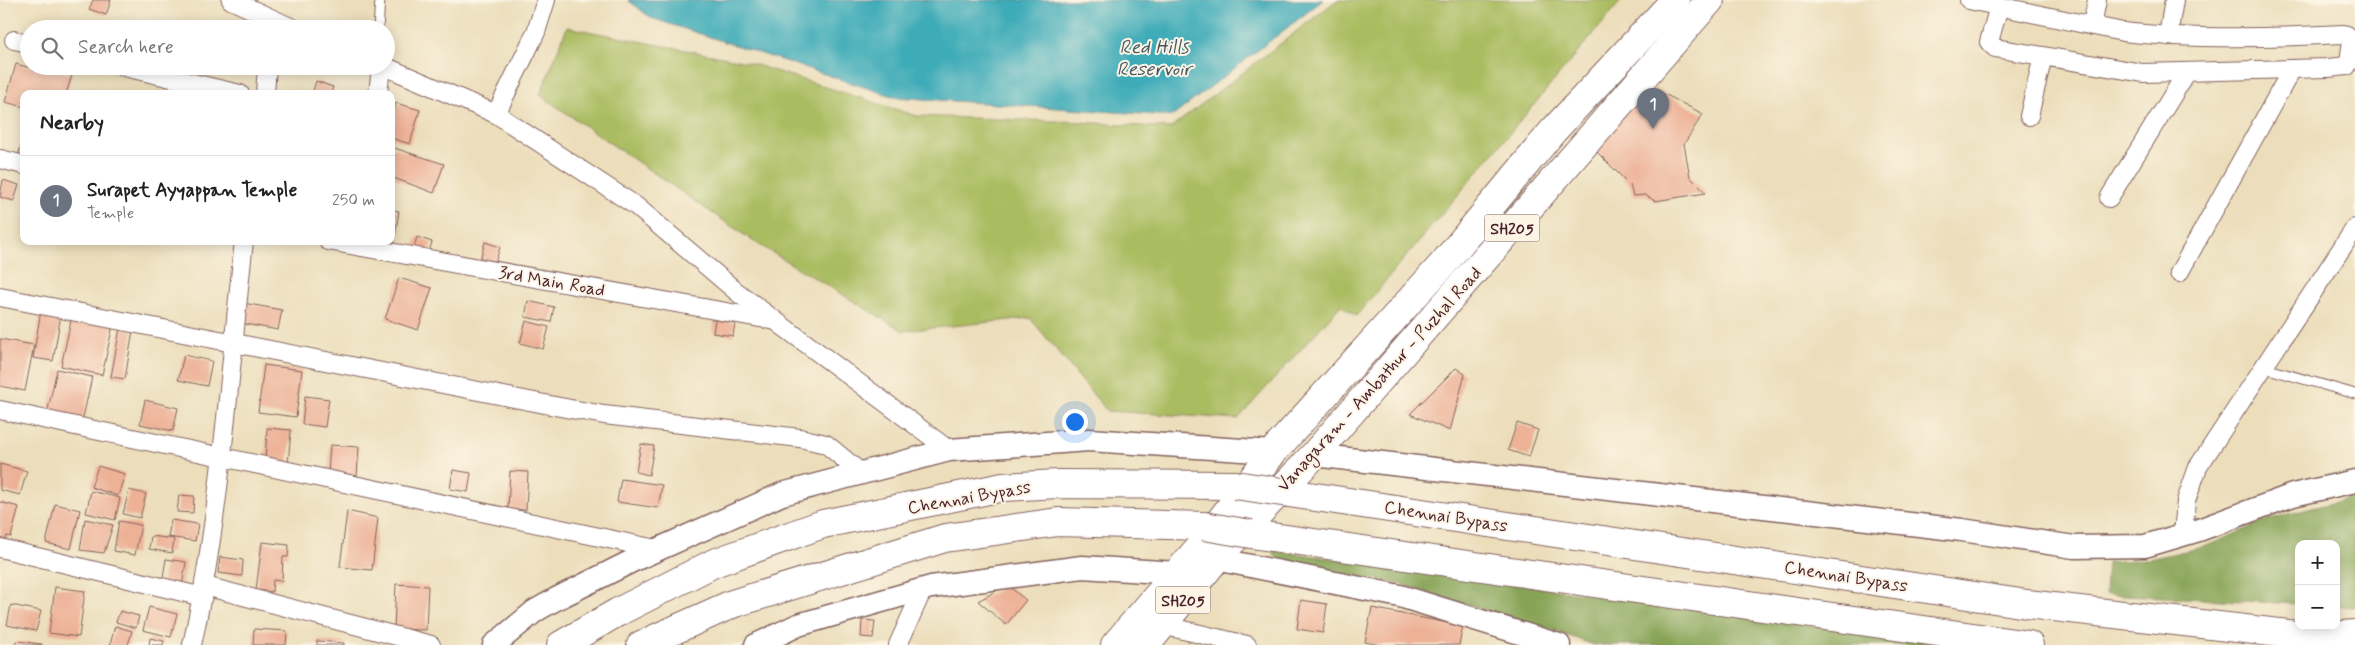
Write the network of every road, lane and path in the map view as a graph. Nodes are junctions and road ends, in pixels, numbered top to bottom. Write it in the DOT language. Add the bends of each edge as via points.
graph roads {
  1 [pos="231,0"];
  2 [pos="380,0"];
  3 [pos="546,0"];
  4 [pos="1675,0"];
  5 [pos="1710,0"];
  6 [pos="1969,0"];
  7 [pos="2097,0"];
  8 [pos="2174,0"];
  9 [pos="1991,3"];
  10 [pos="265,20"];
  11 [pos="379,20"];
  12 [pos="2092,26"];
  13 [pos="2168,36"];
  14 [pos="2353,50"];
  15 [pos="2043,56"];
  16 [pos="1618,61"];
  17 [pos="2292,69"];
  18 [pos="395,71"];
  19 [pos="2187,72"];
  20 [pos="159,75"];
  21 [pos="267,75"];
  22 [pos="381,75"];
  23 [pos="1640,81"];
  24 [pos="223,90"];
  25 [pos="265,90"];
  26 [pos="379,90"];
  27 [pos="496,114"];
  28 [pos="2029,116"];
  29 [pos="0,159"];
  30 [pos="20,165"];
  31 [pos="2109,198"];
  32 [pos="2355,228"];
  33 [pos="244,245"];
  34 [pos="370,245"];
  35 [pos="2179,273"];
  36 [pos="0,297"];
  37 [pos="775,321"];
  38 [pos="233,343"];
  39 [pos="2264,368"];
  40 [pos="2355,394"];
  41 [pos="0,410"];
  42 [pos="949,450"];
  43 [pos="1273,452"];
  44 [pos="1314,455"];
  45 [pos="222,457"];
  46 [pos="861,473"];
  47 [pos="2355,481"];
  48 [pos="2183,535"];
  49 [pos="0,548"];
  50 [pos="656,549"];
  51 [pos="1198,570"];
  52 [pos="923,589"];
  53 [pos="204,591"];
  54 [pos="2355,634"];
  55 [pos="1154,635"];
  56 [pos="2314,641"];
  57 [pos="192,645"];
  58 [pos="431,645"];
  59 [pos="494,645"];
  60 [pos="561,645"];
  61 [pos="640,645"];
  62 [pos="756,645"];
  63 [pos="898,645"];
  64 [pos="1115,645"];
  65 [pos="1247,645"];
  66 [pos="1559,645"];
  67 [pos="2030,645"];
  1 -- 10 [label="street"];
  2 -- 11 [label="lane"];
  3 -- 27 [label="street" via="536,32"];
  4 -- 16 [label="main road"];
  5 -- 23 [label="main road, Vanagaram - Ambathur - Puzhal Road / SH205"];
  6 -- 9 [label="street"];
  7 -- 12 [label="street"];
  8 -- 13 [label="street"];
  9 -- 12 [label="street"];
  9 -- 15 [label="street" via="1989,42 1995,48"];
  12 -- 13 [label="street"];
  13 -- 14 [label="street" via="2343,34 2352,40"];
  14 -- 17 [label="street" via="2347,66"];
  15 -- 19 [label="street" via="2143,73"];
  15 -- 28 [label="street"];
  16 -- 23 [label="main road"];
  16 -- 43 [label="main road" via="1553,131 1443,264"];
  17 -- 19 [label="street"];
  17 -- 35 [label="street"];
  18 -- 27 [label="street"];
  19 -- 31 [label="street"];
  20 -- 24 [label="street"];
  21 -- 25 [label="street"];
  22 -- 26 [label="street"];
  23 -- 44 [label="main road, Vanagaram - Ambathur - Puzhal Road / SH205"];
  27 -- 37 [label="street" via="636,206"];
  29 -- 30 [label="street"];
  32 -- 39 [label="street"];
  33 -- 38 [label="street"];
  34 -- 37 [label="street, 3rd Main Road"];
  36 -- 38 [label="street"];
  37 -- 42 [label="street"];
  38 -- 45 [label="street"];
  38 -- 46 [label="street" via="604,415 800,438 826,444"];
  39 -- 40 [label="lane"];
  39 -- 48 [label="street" via="2198,467 2186,501"];
  41 -- 45 [label="street"];
  42 -- 43 [label="street" via="1089,440"];
  42 -- 46 [label="street"];
  43 -- 51 [label="main road" via="1204,542"];
  44 -- 48 [label="street" via="1962,530 2074,547 2145,546"];
  44 -- 51 [label="main road, Vanagaram - Ambathur - Puzhal Road / SH205"];
  45 -- 50 [label="street"];
  45 -- 53 [label="street"];
  46 -- 50 [label="street" via="782,494"];
  47 -- 48 [label="street" via="2293,496"];
  49 -- 53 [label="street"];
  50 -- 59 [label="street" via="535,611"];
  51 -- 52 [label="street" via="1082,568"];
  51 -- 55 [label="main road, Vanagaram - Ambathur - Puzhal Road / SH205"];
  51 -- 64 [label="main road"];
  51 -- 66 [label="street" via="1400,596"];
  52 -- 62 [label="street" via="798,624"];
  52 -- 63 [label="street"];
  53 -- 57 [label="street"];
  53 -- 58 [label="street"];
  54 -- 56 [label="main road, Chennai Bypass"];
  55 -- 65 [label="street"];
  56 -- 60 [label="main road, Chennai Bypass, bridge" via="2026,604 1225,484 1058,484 1003,487 823,524 714,563"];
  61 -- 67 [label="main road, Chennai Bypass, bridge" via="732,604 945,538 1058,522 1204,526"];
}
